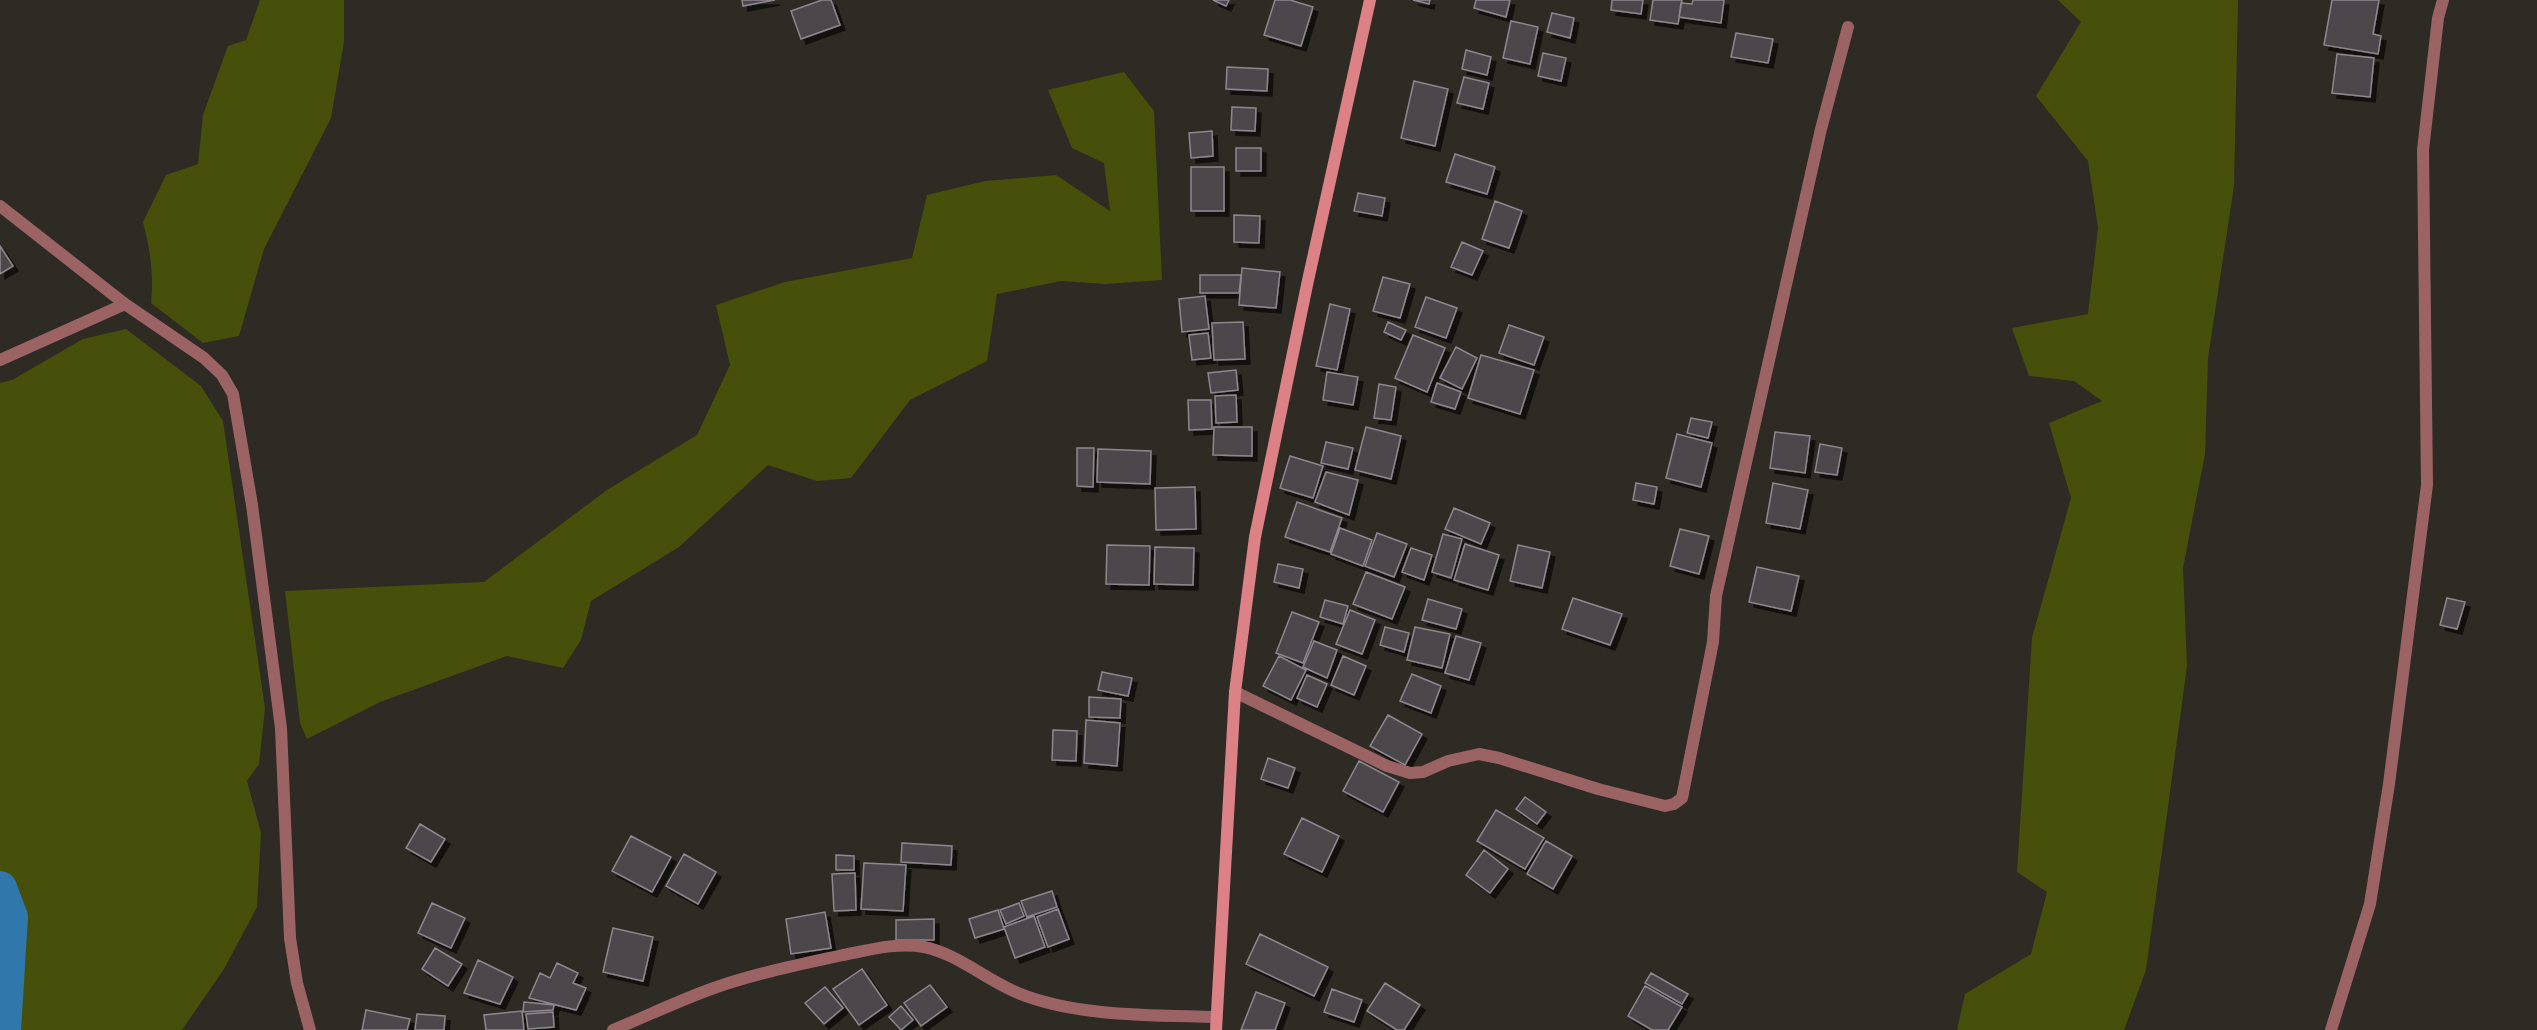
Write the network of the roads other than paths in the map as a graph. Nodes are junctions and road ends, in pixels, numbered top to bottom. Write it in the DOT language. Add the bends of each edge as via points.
graph roads {
  1 [pos="1370,0"];
  2 [pos="2442,0"];
  3 [pos="1848,27"];
  4 [pos="0,206"];
  5 [pos="124,304"];
  6 [pos="0,360"];
  7 [pos="1235,692"];
  8 [pos="1216,1017"];
  9 [pos="310,1030"];
  10 [pos="613,1030"];
  11 [pos="1216,1030"];
  12 [pos="2331,1030"];
  1 -- 7 [label="street" via="1258,526"];
  2 -- 12 [label="street" via="2423,150 2427,485 2390,784 2370,904"];
  3 -- 7 [label="street" via="1821,129 1716,596 1713,642 1682,798 1665,806 1479,754 1410,773 1387,766"];
  4 -- 5 [label="street"];
  5 -- 6 [label="street"];
  5 -- 9 [label="street" via="204,358 222,375 232,394 252,505 281,728 290,938"];
  7 -- 8 [label="street"];
  8 -- 10 [label="street" via="1158,1016 1040,1001 939,951 905,946 831,958 716,987"];
  8 -- 11 [label="street"];
}
